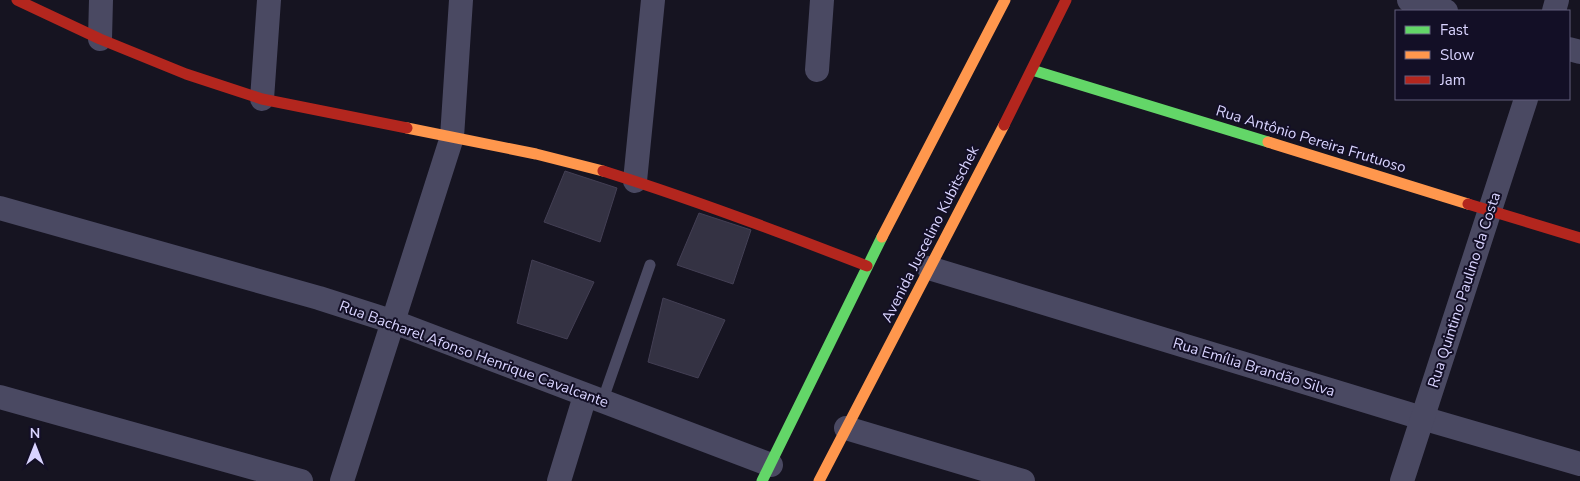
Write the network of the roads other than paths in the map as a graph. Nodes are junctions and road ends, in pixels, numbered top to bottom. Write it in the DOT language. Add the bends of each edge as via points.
graph roads {
  1 [pos="17,0"];
  2 [pos="101,0"];
  3 [pos="269,0"];
  4 [pos="462,0"];
  5 [pos="653,0"];
  6 [pos="822,0"];
  7 [pos="1005,0"];
  8 [pos="1066,0"];
  9 [pos="1409,0"];
  10 [pos="1443,10"];
  11 [pos="100,39"];
  12 [pos="817,70"];
  13 [pos="1032,70"];
  14 [pos="262,99"];
  15 [pos="1526,100"];
  16 [pos="452,137"];
  17 [pos="635,181"];
  18 [pos="0,208"];
  19 [pos="1490,209"];
  20 [pos="1580,238"];
  21 [pos="650,265"];
  22 [pos="867,266"];
  23 [pos="929,268"];
  24 [pos="394,322"];
  25 [pos="0,397"];
  26 [pos="594,399"];
  27 [pos="1422,418"];
  28 [pos="846,428"];
  29 [pos="1580,464"];
  30 [pos="766,473"];
  31 [pos="301,481"];
  32 [pos="342,481"];
  33 [pos="559,481"];
  34 [pos="819,481"];
  35 [pos="1023,481"];
  36 [pos="1402,481"];
  1 -- 11 [label="street"];
  2 -- 11 [label="street"];
  3 -- 14 [label="street"];
  4 -- 16 [label="street"];
  5 -- 17 [label="street"];
  6 -- 12 [label="street"];
  7 -- 22 [label="street"];
  8 -- 13 [label="street, Avenida Juscelino Kubitschek"];
  9 -- 10 [label="street"];
  11 -- 14 [label="street" via="186,74"];
  13 -- 19 [label="street, Rua Antônio Pereira Frutuoso"];
  13 -- 23 [label="street, Avenida Juscelino Kubitschek"];
  14 -- 16 [label="street"];
  15 -- 19 [label="street, Rua Quintino Paulino da Costa"];
  16 -- 17 [label="street" via="583,165"];
  16 -- 24 [label="street"];
  17 -- 22 [label="street"];
  18 -- 24 [label="street, Rua Bacharel Afonso Henrique Cavalcante"];
  19 -- 20 [label="street, Rua Antônio Pereira Frutuoso"];
  19 -- 27 [label="street, Rua Quintino Paulino da Costa"];
  21 -- 26 [label="lane"];
  22 -- 30 [label="street"];
  23 -- 27 [label="street, Rua Emília Brandão Silva"];
  23 -- 28 [label="street, Avenida Juscelino Kubitschek"];
  24 -- 26 [label="street, Rua Bacharel Afonso Henrique Cavalcante"];
  24 -- 32 [label="street"];
  25 -- 31 [label="street"];
  26 -- 30 [label="street, Rua Bacharel Afonso Henrique Cavalcante"];
  26 -- 33 [label="street"];
  27 -- 29 [label="street, Rua Emília Brandão Silva"];
  27 -- 36 [label="street, Rua Quintino Paulino da Costa"];
  28 -- 34 [label="street, Avenida Juscelino Kubitschek"];
  28 -- 35 [label="street"];
}
